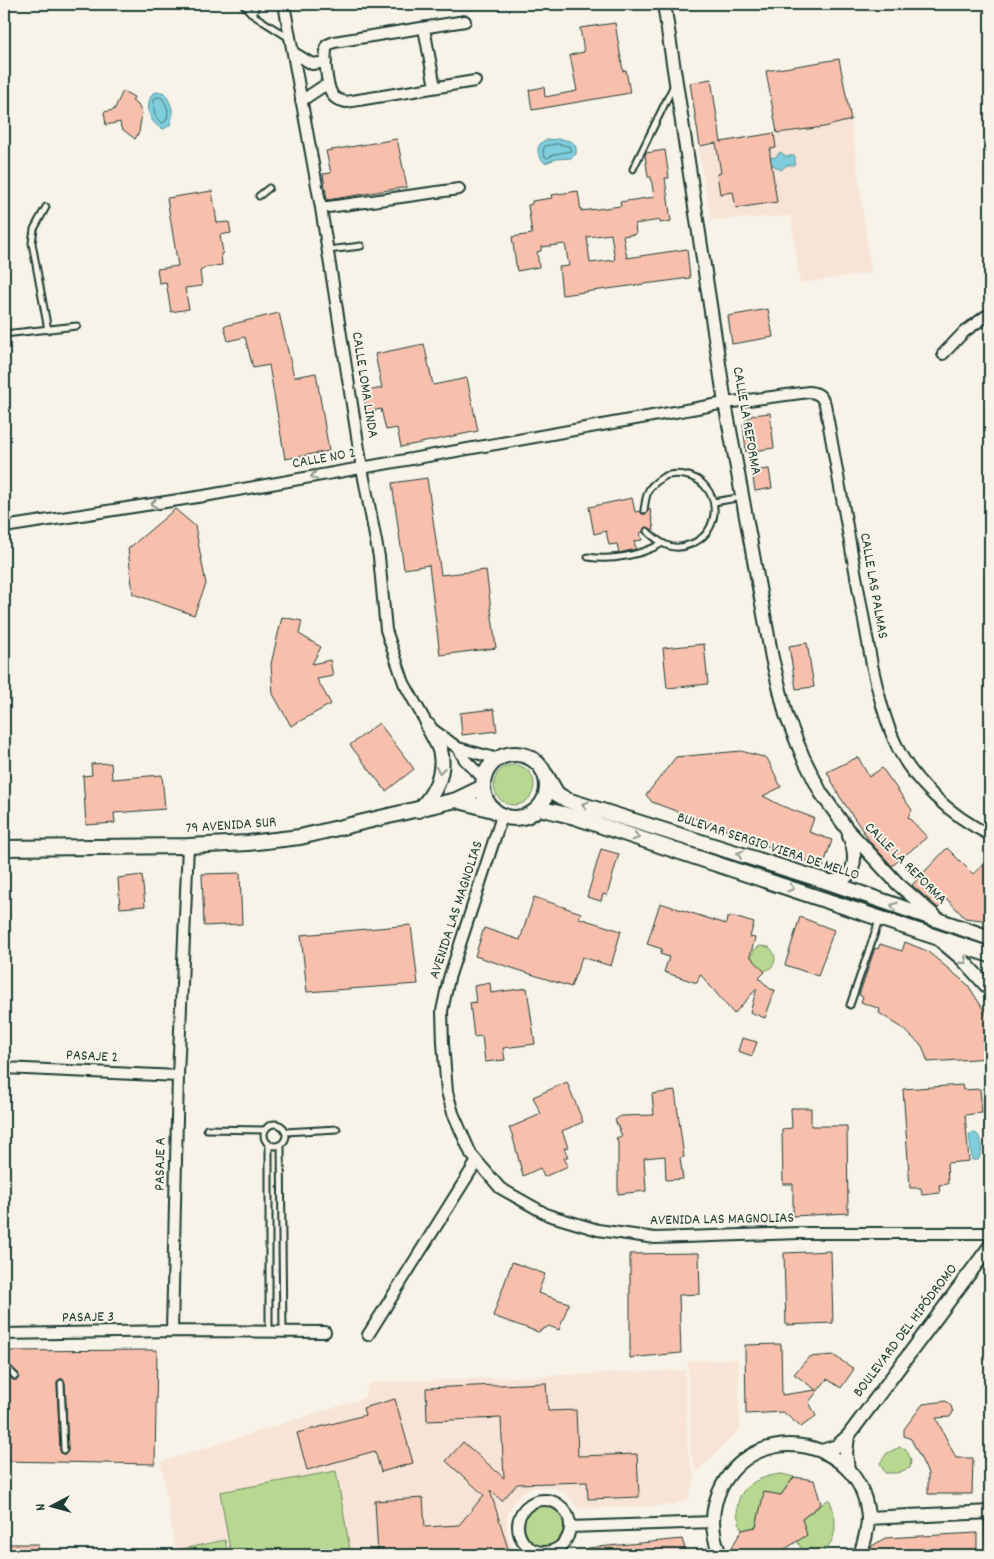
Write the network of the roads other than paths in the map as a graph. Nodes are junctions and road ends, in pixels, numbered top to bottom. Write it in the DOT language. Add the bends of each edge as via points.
graph roads {
  1 [pos="243,4"];
  2 [pos="256,4"];
  3 [pos="284,4"];
  4 [pos="664,4"];
  5 [pos="253,15"];
  6 [pos="465,21"];
  7 [pos="424,28"];
  8 [pos="292,40"];
  9 [pos="294,53"];
  10 [pos="326,62"];
  11 [pos="475,81"];
  12 [pos="675,82"];
  13 [pos="329,86"];
  14 [pos="435,87"];
  15 [pos="301,101"];
  16 [pos="633,169"];
  17 [pos="269,188"];
  18 [pos="459,190"];
  19 [pos="259,196"];
  20 [pos="46,207"];
  21 [pos="322,208"];
  22 [pos="361,246"];
  23 [pos="328,250"];
  24 [pos="990,315"];
  25 [pos="77,326"];
  26 [pos="48,330"];
  27 [pos="4,334"];
  28 [pos="943,354"];
  29 [pos="725,403"];
  30 [pos="362,468"];
  31 [pos="743,497"];
  32 [pos="714,502"];
  33 [pos="644,510"];
  34 [pos="16,525"];
  35 [pos="4,527"];
  36 [pos="648,531"];
  37 [pos="4,535"];
  38 [pos="661,544"];
  39 [pos="588,557"];
  40 [pos="428,726"];
  41 [pos="458,748"];
  42 [pos="498,759"];
  43 [pos="546,775"];
  44 [pos="484,783"];
  45 [pos="456,800"];
  46 [pos="539,808"];
  47 [pos="419,810"];
  48 [pos="497,813"];
  49 [pos="846,829"];
  50 [pos="990,834"];
  51 [pos="188,846"];
  52 [pos="4,848"];
  53 [pos="822,880"];
  54 [pos="880,918"];
  55 [pos="941,922"];
  56 [pos="933,935"];
  57 [pos="990,938"];
  58 [pos="990,954"];
  59 [pos="990,990"];
  60 [pos="850,1005"];
  61 [pos="4,1068"];
  62 [pos="178,1076"];
  63 [pos="207,1129"];
  64 [pos="337,1129"];
  65 [pos="265,1130"];
  66 [pos="285,1132"];
  67 [pos="270,1144"];
  68 [pos="281,1144"];
  69 [pos="477,1161"];
  70 [pos="990,1233"];
  71 [pos="990,1246"];
  72 [pos="172,1331"];
  73 [pos="269,1332"];
  74 [pos="283,1332"];
  75 [pos="325,1332"];
  76 [pos="4,1334"];
  77 [pos="368,1335"];
  78 [pos="4,1365"];
  79 [pos="15,1376"];
  80 [pos="61,1383"];
  81 [pos="848,1436"];
  82 [pos="64,1450"];
  83 [pos="822,1451"];
  84 [pos="848,1470"];
  85 [pos="989,1512"];
  86 [pos="868,1518"];
  87 [pos="712,1522"];
  88 [pos="570,1527"];
  89 [pos="720,1555"];
  90 [pos="860,1555"];
  91 [pos="990,1555"];
  1 -- 5 [label="lane"];
  2 -- 5 [label="lane"];
  3 -- 8 [label="street, CALLE LOMA LINDA"];
  4 -- 12 [label="street, CALLE LA REFORMA"];
  5 -- 8 [label="lane"];
  6 -- 7 [label="street"];
  7 -- 10 [label="street" via="334,42 327,45"];
  7 -- 14 [label="street"];
  8 -- 9 [label="street, CALLE LOMA LINDA"];
  9 -- 10 [label="street" via="312,64"];
  9 -- 15 [label="street, CALLE LOMA LINDA"];
  10 -- 13 [label="street"];
  11 -- 14 [label="street"];
  12 -- 16 [label="lane"];
  12 -- 29 [label="street, CALLE LA REFORMA"];
  13 -- 14 [label="street" via="337,100 346,102"];
  13 -- 15 [label="street"];
  15 -- 21 [label="street, CALLE LOMA LINDA"];
  17 -- 19 [label="lane"];
  18 -- 21 [label="street"];
  20 -- 26 [label="lane" via="34,229 32,243"];
  21 -- 23 [label="street, CALLE LOMA LINDA"];
  22 -- 23 [label="lane"];
  23 -- 30 [label="street, CALLE LOMA LINDA"];
  24 -- 28 [label="street" via="964,332"];
  25 -- 26 [label="lane"];
  26 -- 27 [label="lane"];
  29 -- 30 [label="street, CALLE NO 2"];
  29 -- 31 [label="street, CALLE LA REFORMA"];
  29 -- 50 [label="street, CALLE LAS PALMAS" via="809,392 822,397 872,665 895,744 908,765 939,800 954,814"];
  30 -- 34 [label="street, CALLE NO 2, one-way"];
  30 -- 40 [label="street, CALLE LOMA LINDA" via="379,557 386,630 404,683"];
  31 -- 32 [label="lane"];
  31 -- 49 [label="street, CALLE LA REFORMA" via="772,658 786,715 802,757 821,793"];
  32 -- 33 [label="lane" via="704,484 686,474 665,476 648,489"];
  32 -- 38 [label="lane" via="713,523 701,540 682,548"];
  34 -- 35 [label="street, CALLE NO 2"];
  34 -- 37 [label="street"];
  36 -- 38 [label="lane"];
  38 -- 39 [label="lane" via="640,554"];
  40 -- 41 [label="street, CALLE LOMA LINDA"];
  40 -- 47 [label="main road, one-way" via="440,751 440,775 428,802"];
  41 -- 42 [label="street, CALLE LOMA LINDA"];
  41 -- 44 [label="street, CALLE LOMA LINDA"];
  42 -- 43 [label="main road" via="512,754 526,756 534,760"];
  42 -- 44 [label="main road" via="491,765"];
  43 -- 46 [label="main road" via="547,793"];
  53 -- 43 [label="main road, BULEVAR SERGIO VIERA DE MELLO, one-way" via="568,800 557,794"];
  44 -- 45 [label="main road, 79 AVENIDA SUR"];
  44 -- 48 [label="main road" via="486,800"];
  45 -- 47 [label="main road, 79 AVENIDA SUR"];
  45 -- 48 [label="main road"];
  46 -- 48 [label="main road" via="523,818 513,819"];
  46 -- 54 [label="main road, BULEVAR SERGIO VIERA DE MELLO, one-way"];
  47 -- 51 [label="main road, 79 AVENIDA SUR" via="300,837"];
  48 -- 69 [label="street, AVENIDA LAS MAGNOLIAS" via="442,1011 447,1092 461,1134"];
  49 -- 53 [label="street, CALLE LA REFORMA" via="854,852 852,868 842,880"];
  49 -- 55 [label="street, CALLE LA REFORMA" via="898,884"];
  51 -- 52 [label="main road, 79 AVENIDA SUR"];
  51 -- 62 [label="street, PASAJE A"];
  55 -- 53 [label="main road, BULEVAR SERGIO VIERA DE MELLO, one-way"];
  54 -- 56 [label="main road, BULEVAR SERGIO VIERA DE MELLO"];
  54 -- 60 [label="lane"];
  55 -- 57 [label="main road, BULEVAR SERGIO VIERA DE MELLO"];
  56 -- 58 [label="main road, BULEVAR SERGIO VIERA DE MELLO"];
  56 -- 59 [label="street, one-way" via="962,959"];
  61 -- 62 [label="street, PASAJE 2"];
  62 -- 72 [label="street, PASAJE A"];
  63 -- 65 [label="lane"];
  64 -- 66 [label="lane"];
  65 -- 66 [label="lane" via="276,1124"];
  65 -- 67 [label="lane" via="265,1139"];
  66 -- 68 [label="lane" via="286,1137"];
  67 -- 68 [label="lane"];
  67 -- 73 [label="lane"];
  68 -- 74 [label="lane"];
  69 -- 70 [label="street, AVENIDA LAS MAGNOLIAS" via="500,1188 548,1215 608,1232 655,1238 799,1233"];
  69 -- 77 [label="street"];
  71 -- 81 [label="street, BOULEVARD DEL HIPÓDROMO"];
  72 -- 73 [label="street"];
  72 -- 76 [label="street, PASAJE 3"];
  73 -- 74 [label="street"];
  74 -- 75 [label="street"];
  78 -- 79 [label="lane"];
  80 -- 82 [label="lane"];
  81 -- 83 [label="street, BOULEVARD DEL HIPÓDROMO" via="837,1446"];
  81 -- 84 [label="street"];
  83 -- 84 [label="street"];
  83 -- 87 [label="street" via="800,1445 777,1445 748,1456 722,1485"];
  84 -- 86 [label="street" via="865,1501"];
  85 -- 86 [label="street"];
  85 -- 91 [label="lane"];
  86 -- 90 [label="street"];
  87 -- 88 [label="street"];
  87 -- 89 [label="street"];
  88 -- 88 [label="street" via="564,1510 546,1500 529,1505 519,1523 524,1542 542,1551 561,1545"];
}
